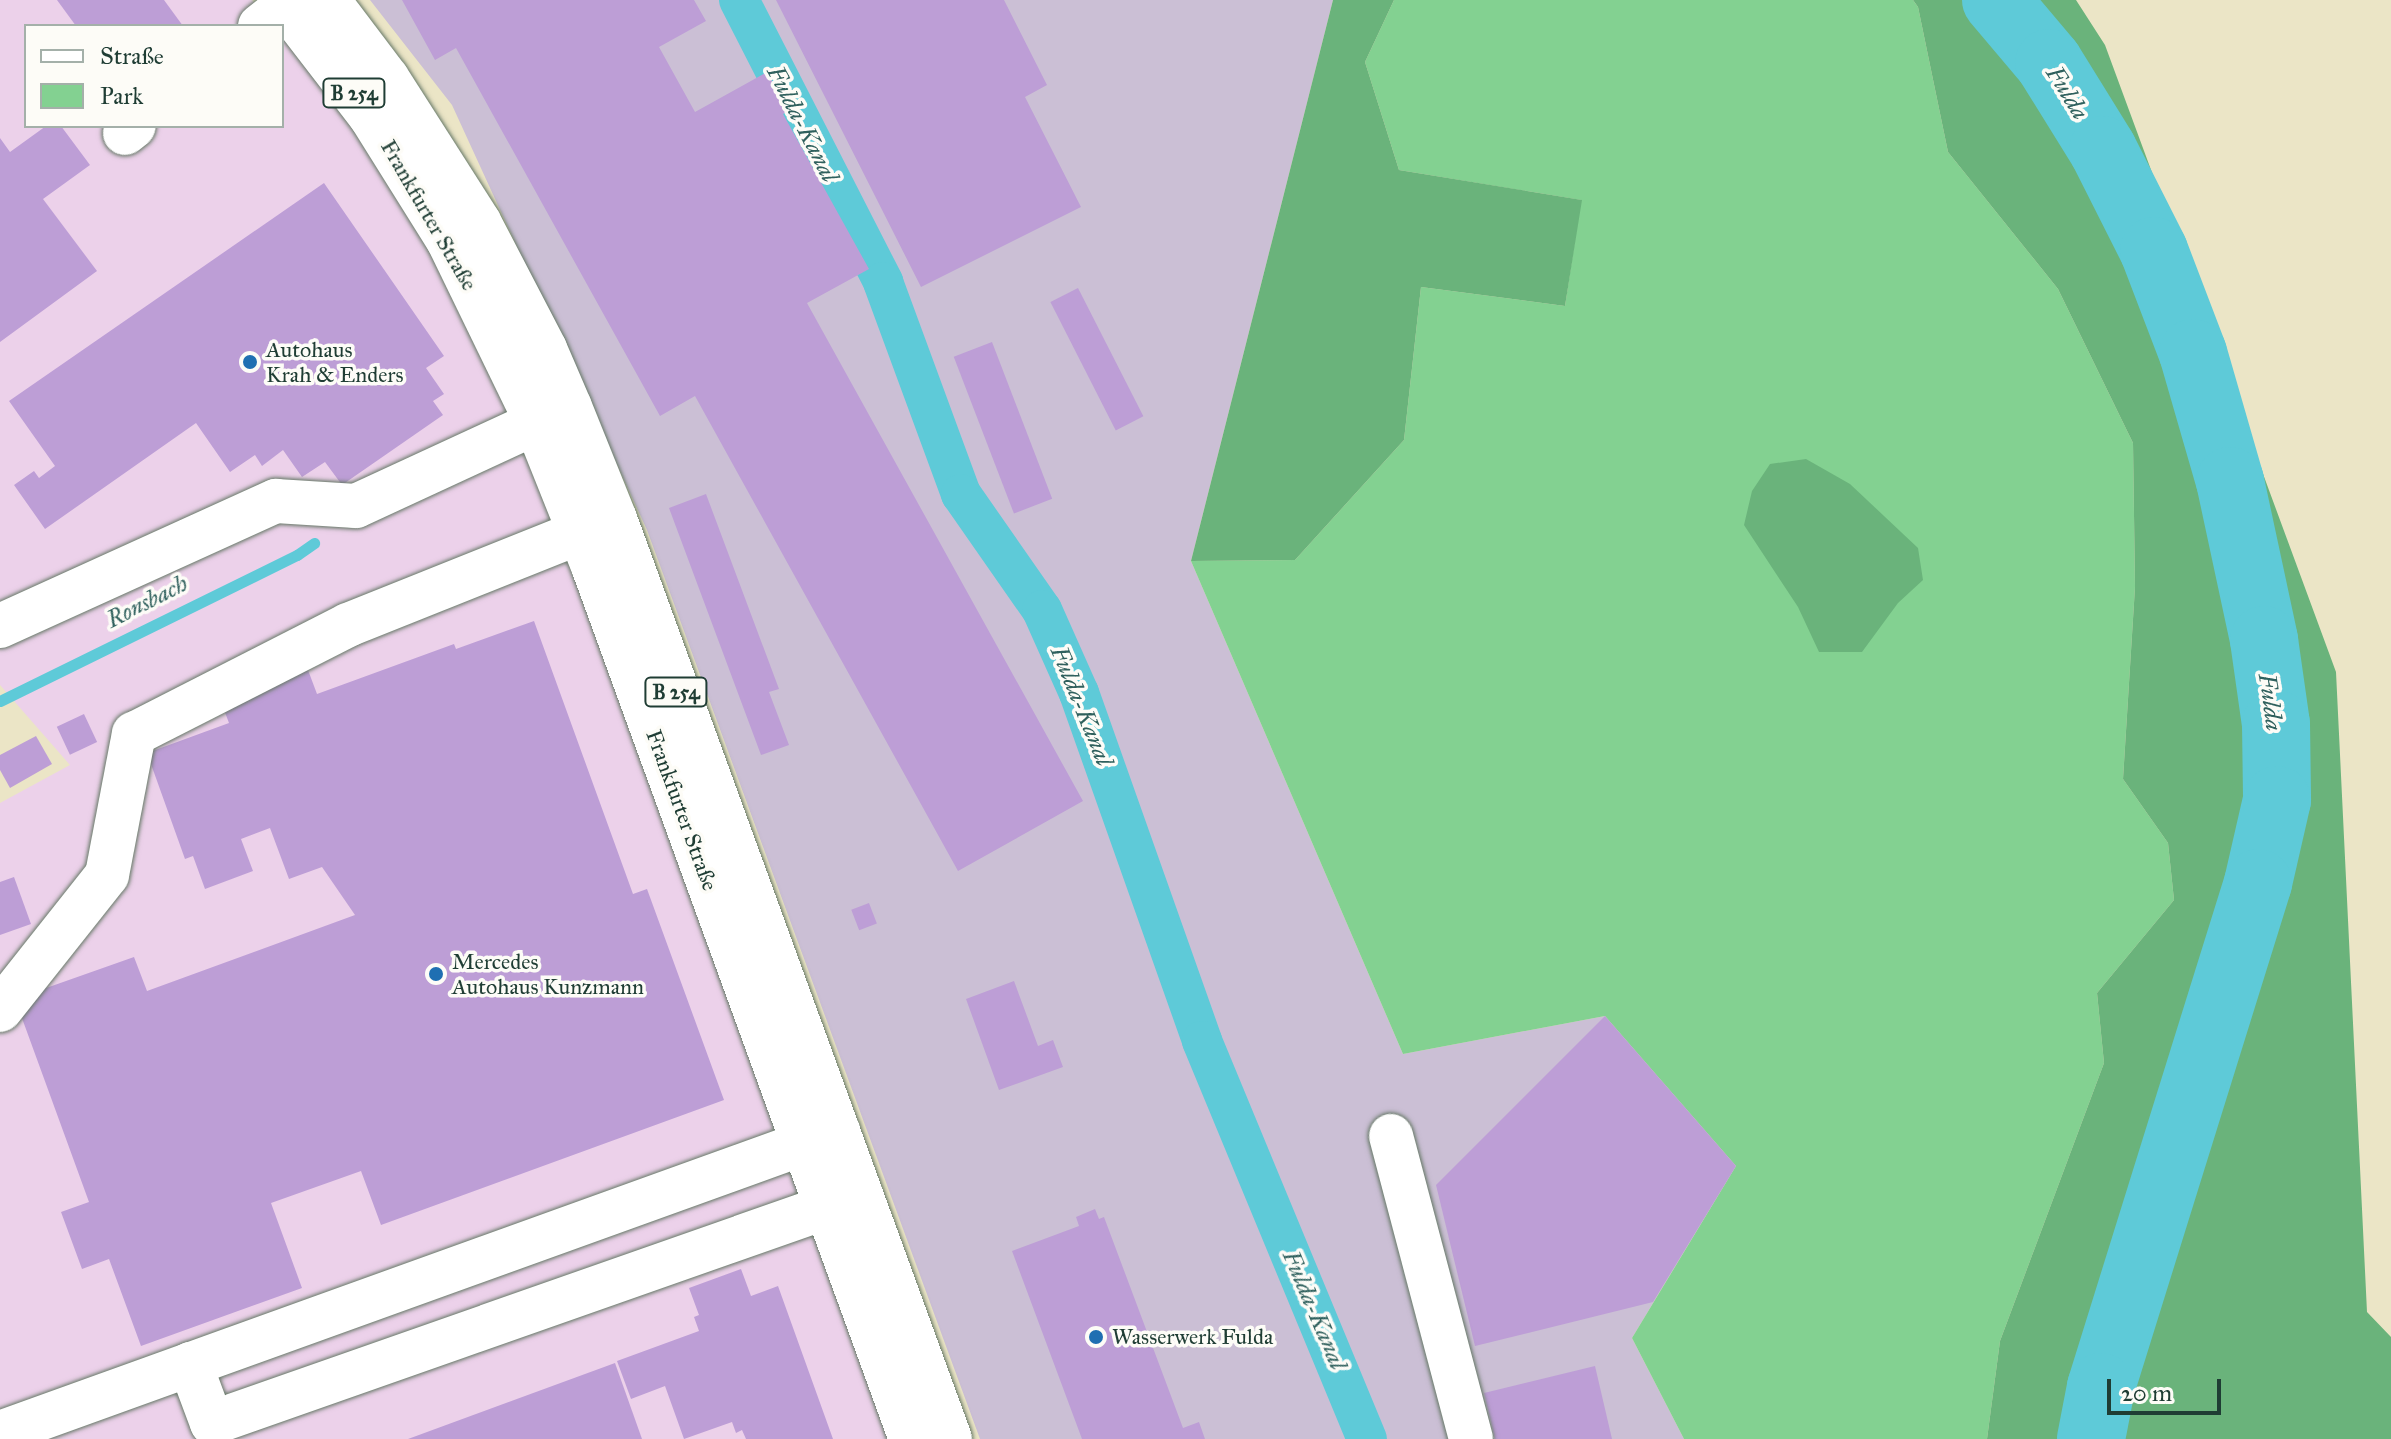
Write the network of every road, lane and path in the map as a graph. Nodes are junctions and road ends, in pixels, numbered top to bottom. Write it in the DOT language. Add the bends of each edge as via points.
graph roads {
  1 [pos="290,6"];
  2 [pos="553,414"];
  3 [pos="597,526"];
  4 [pos="0,626"];
  5 [pos="0,1010"];
  6 [pos="1391,1136"];
  7 [pos="820,1137"];
  8 [pos="844,1201"];
  9 [pos="190,1364"];
  10 [pos="242,1426"];
  11 [pos="0,1433"];
  12 [pos="911,1439"];
  13 [pos="950,1439"];
  14 [pos="1471,1439"];
  1 -- 2 [label="main road, Frankfurter Straße / B 254" via="387,78 479,222 545,349"];
  2 -- 3 [label="main road, Frankfurter Straße / B 254"];
  2 -- 4 [label="main road" via="356,506 276,501"];
  3 -- 5 [label="main road" via="348,625 134,734 107,875"];
  3 -- 7 [label="main road, Frankfurter Straße / B 254"];
  6 -- 14 [label="main road"];
  7 -- 8 [label="main road, Frankfurter Straße / B 254"];
  7 -- 9 [label="main road"];
  8 -- 10 [label="main road"];
  8 -- 12 [label="main road, Frankfurter Straße / B 254"];
  8 -- 13 [label="main road, Frankfurter Straße / B 254"];
  9 -- 10 [label="main road" via="212,1423"];
  9 -- 11 [label="main road"];
}
